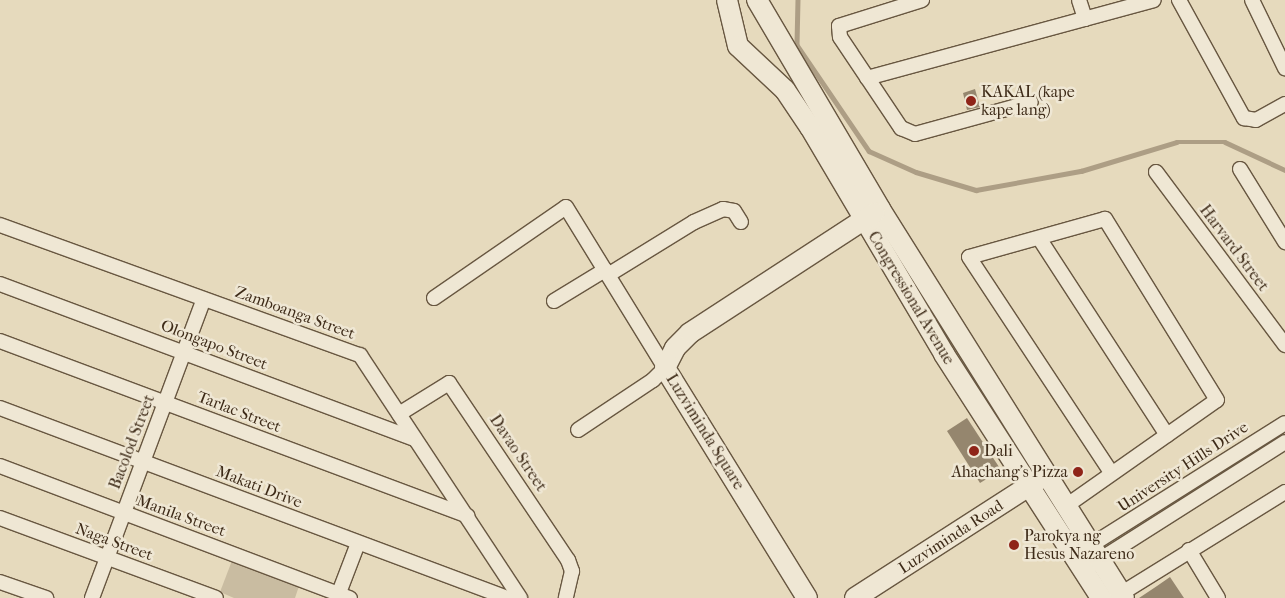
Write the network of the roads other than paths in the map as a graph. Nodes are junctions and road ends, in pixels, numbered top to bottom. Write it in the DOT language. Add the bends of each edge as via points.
graph roads {
  1 [pos="727,0"];
  2 [pos="757,0"];
  3 [pos="922,0"];
  4 [pos="1079,0"];
  5 [pos="1154,0"];
  6 [pos="1179,0"];
  7 [pos="1252,0"];
  8 [pos="1085,19"];
  9 [pos="1285,68"];
  10 [pos="867,78"];
  11 [pos="1031,102"];
  12 [pos="1285,104"];
  13 [pos="1240,170"];
  14 [pos="1156,172"];
  15 [pos="880,210"];
  16 [pos="862,220"];
  17 [pos="741,222"];
  18 [pos="0,225"];
  19 [pos="1039,238"];
  20 [pos="1285,242"];
  21 [pos="606,272"];
  22 [pos="0,284"];
  23 [pos="434,298"];
  24 [pos="204,299"];
  25 [pos="554,301"];
  26 [pos="0,341"];
  27 [pos="1285,345"];
  28 [pos="184,353"];
  29 [pos="665,368"];
  30 [pos="165,403"];
  31 [pos="0,408"];
  32 [pos="399,414"];
  33 [pos="1285,423"];
  34 [pos="578,430"];
  35 [pos="1167,435"];
  36 [pos="415,439"];
  37 [pos="1285,442"];
  38 [pos="143,462"];
  39 [pos="0,466"];
  40 [pos="1111,472"];
  41 [pos="1046,476"];
  42 [pos="1028,487"];
  43 [pos="1285,492"];
  44 [pos="1066,506"];
  45 [pos="124,514"];
  46 [pos="466,516"];
  47 [pos="0,518"];
  48 [pos="358,543"];
  49 [pos="1189,550"];
  50 [pos="1096,553"];
  51 [pos="107,558"];
  52 [pos="1078,563"];
  53 [pos="0,582"];
  54 [pos="342,597"];
  55 [pos="1115,597"];
  56 [pos="46,598"];
  57 [pos="92,598"];
  58 [pos="216,598"];
  59 [pos="507,598"];
  60 [pos="520,598"];
  61 [pos="566,598"];
  62 [pos="807,598"];
  63 [pos="856,598"];
  64 [pos="1218,598"];
  1 -- 16 [label="main road, Congressional Avenue" via="738,46 786,90"];
  2 -- 15 [label="main road, Congressional Avenue"];
  3 -- 10 [label="street" via="839,26 840,37"];
  4 -- 8 [label="street"];
  5 -- 8 [label="street"];
  6 -- 12 [label="street" via="1244,118 1256,120"];
  7 -- 9 [label="street"];
  8 -- 10 [label="street"];
  10 -- 11 [label="street" via="900,128 915,134"];
  13 -- 20 [label="street"];
  14 -- 27 [label="street, Harvard Street"];
  15 -- 16 [label="main road, Luzviminda Square"];
  15 -- 41 [label="main road, Congressional Avenue"];
  16 -- 29 [label="main road, Luzviminda Square" via="690,333 675,348"];
  16 -- 42 [label="main road, Congressional Avenue"];
  17 -- 21 [label="street" via="734,211 723,210 694,222"];
  18 -- 24 [label="street, Zamboanga Street"];
  19 -- 35 [label="street"];
  19 -- 35 [label="street" via="1105,219 1217,400"];
  19 -- 40 [label="street" via="969,257"];
  21 -- 23 [label="street" via="566,207"];
  21 -- 25 [label="street"];
  21 -- 29 [label="street"];
  22 -- 28 [label="street, Olongapo Street"];
  24 -- 28 [label="street, Bacolod Street"];
  24 -- 32 [label="street, Zamboanga Street" via="360,355"];
  26 -- 30 [label="street, Tarlac Street"];
  28 -- 30 [label="street, Bacolod Street"];
  28 -- 36 [label="street, Olongapo Street"];
  29 -- 34 [label="street" via="653,380"];
  29 -- 62 [label="main road, Luzviminda Square"];
  30 -- 38 [label="street, Bacolod Street"];
  30 -- 46 [label="street, Tarlac Street"];
  31 -- 38 [label="street, Makati Drive"];
  32 -- 36 [label="street, Zamboanga Street"];
  32 -- 61 [label="street, Davao Street" via="449,383 568,560 572,571"];
  33 -- 50 [label="street, University Hills Drive"];
  35 -- 40 [label="street"];
  36 -- 46 [label="street, Zamboanga Street"];
  37 -- 50 [label="street, University Hills Drive"];
  38 -- 45 [label="street, Bacolod Street"];
  38 -- 48 [label="street, Makati Drive"];
  39 -- 45 [label="street, Manila Street"];
  40 -- 44 [label="street"];
  41 -- 42 [label="main road, Luzviminda Road"];
  41 -- 44 [label="main road, Congressional Avenue"];
  42 -- 52 [label="main road, Congressional Avenue"];
  42 -- 63 [label="main road, Luzviminda Road"];
  43 -- 49 [label="street"];
  44 -- 50 [label="main road, Congressional Avenue"];
  45 -- 51 [label="street, Bacolod Street"];
  45 -- 54 [label="street, Manila Street"];
  46 -- 60 [label="street, Zamboanga Street"];
  47 -- 51 [label="street, Naga Street"];
  48 -- 54 [label="street"];
  48 -- 59 [label="street, Makati Drive"];
  49 -- 55 [label="street"];
  49 -- 64 [label="street"];
  50 -- 52 [label="street, University Hills Drive"];
  50 -- 55 [label="main road, Congressional Avenue"];
  51 -- 57 [label="street, Bacolod Street"];
  51 -- 58 [label="street, Naga Street"];
  52 -- 55 [label="main road, Congressional Avenue"];
  53 -- 56 [label="street"];
}
